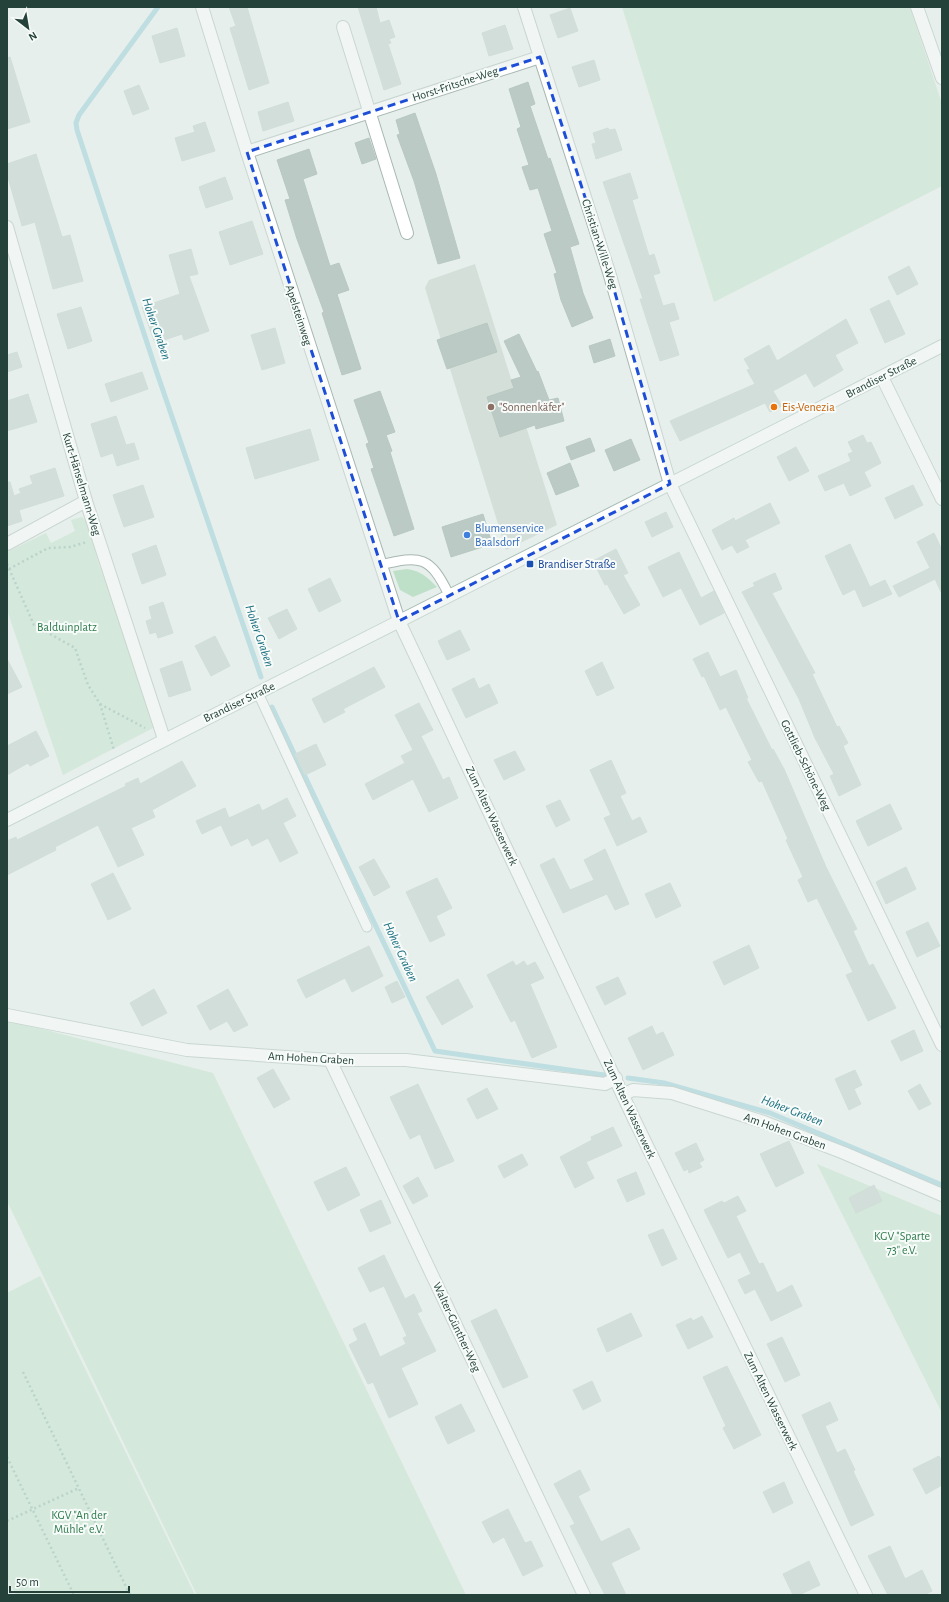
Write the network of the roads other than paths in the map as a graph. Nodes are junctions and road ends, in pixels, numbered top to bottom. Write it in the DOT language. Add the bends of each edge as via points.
graph roads {
  1 [pos="202,7"];
  2 [pos="524,7"];
  3 [pos="917,7"];
  4 [pos="343,27"];
  5 [pos="540,56"];
  6 [pos="942,78"];
  7 [pos="371,112"];
  8 [pos="247,152"];
  9 [pos="7,227"];
  10 [pos="407,233"];
  11 [pos="942,346"];
  12 [pos="882,377"];
  13 [pos="670,484"];
  14 [pos="942,499"];
  15 [pos="86,502"];
  16 [pos="7,544"];
  17 [pos="380,565"];
  18 [pos="449,596"];
  19 [pos="399,621"];
  20 [pos="258,693"];
  21 [pos="164,738"];
  22 [pos="7,820"];
  23 [pos="368,927"];
  24 [pos="7,1015"];
  25 [pos="942,1045"];
  26 [pos="330,1060"];
  27 [pos="616,1078"];
  28 [pos="623,1094"];
  29 [pos="942,1195"];
  30 [pos="584,1595"];
  31 [pos="866,1595"];
  1 -- 8 [label="street, Apelsteinweg"];
  2 -- 5 [label="street, Christian-Wille-Weg"];
  3 -- 6 [label="street"];
  4 -- 7 [label="street"];
  5 -- 7 [label="street, Horst-Fritsche-Weg"];
  5 -- 13 [label="street, Christian-Wille-Weg" via="609,272"];
  7 -- 8 [label="street, Horst-Fritsche-Weg"];
  7 -- 10 [label="street"];
  8 -- 17 [label="street, Apelsteinweg"];
  9 -- 15 [label="street, Kurt-Hänselmann-Weg"];
  11 -- 12 [label="street, Brandiser Straße"];
  12 -- 13 [label="street, Brandiser Straße"];
  12 -- 14 [label="street"];
  13 -- 18 [label="street, Brandiser Straße"];
  13 -- 25 [label="street, Gottlieb-Schöne-Weg"];
  15 -- 16 [label="street"];
  15 -- 21 [label="street, Kurt-Hänselmann-Weg"];
  17 -- 18 [label="lane" via="404,560 427,563 439,575"];
  17 -- 19 [label="street, Apelsteinweg"];
  18 -- 19 [label="street, Brandiser Straße"];
  19 -- 20 [label="street, Brandiser Straße"];
  19 -- 27 [label="street, Zum Alten Wasserwerk"];
  20 -- 21 [label="street, Brandiser Straße"];
  20 -- 23 [label="lane"];
  21 -- 22 [label="street, Brandiser Straße"];
  24 -- 26 [label="street, Am Hohen Graben" via="187,1050"];
  26 -- 27 [label="street, Am Hohen Graben" via="406,1060 605,1084"];
  26 -- 30 [label="street, Walter-Günther-Weg"];
  27 -- 28 [label="street, Zum Alten Wasserwerk"];
  28 -- 29 [label="street, Am Hohen Graben" via="634,1090 672,1093 764,1122"];
  28 -- 31 [label="street, Zum Alten Wasserwerk"];
}
